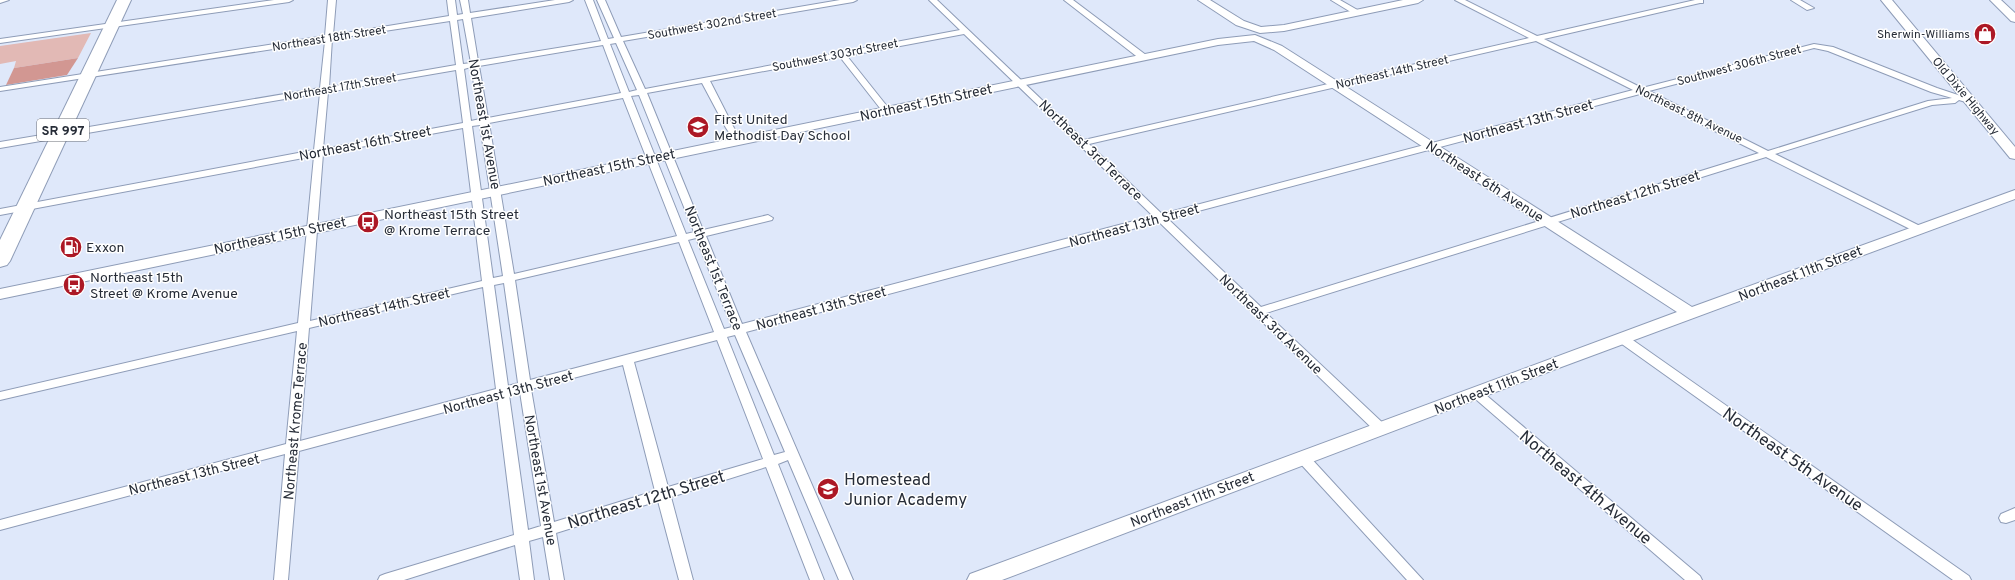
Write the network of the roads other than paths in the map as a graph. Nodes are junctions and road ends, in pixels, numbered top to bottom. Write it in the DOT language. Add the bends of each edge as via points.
graph roads {
  1 [pos="5,0"];
  2 [pos="124,0"];
  3 [pos="289,0"];
  4 [pos="332,0"];
  5 [pos="451,0"];
  6 [pos="464,0"];
  7 [pos="569,0"];
  8 [pos="589,0"];
  9 [pos="601,0"];
  10 [pos="853,0"];
  11 [pos="933,0"];
  12 [pos="1068,0"];
  13 [pos="1203,0"];
  14 [pos="1335,0"];
  15 [pos="1418,0"];
  16 [pos="1459,0"];
  17 [pos="1700,0"];
  18 [pos="1795,0"];
  19 [pos="1886,0"];
  20 [pos="1995,0"];
  21 [pos="0,1"];
  22 [pos="1810,8"];
  23 [pos="1357,12"];
  24 [pos="466,16"];
  25 [pos="454,18"];
  26 [pos="2015,19"];
  27 [pos="112,26"];
  28 [pos="1243,29"];
  29 [pos="966,31"];
  30 [pos="1260,34"];
  31 [pos="329,37"];
  32 [pos="1536,39"];
  33 [pos="618,40"];
  34 [pos="0,41"];
  35 [pos="605,42"];
  36 [pos="1218,42"];
  37 [pos="842,54"];
  38 [pos="1143,57"];
  39 [pos="474,64"];
  40 [pos="460,67"];
  41 [pos="89,75"];
  42 [pos="705,80"];
  43 [pos="1020,82"];
  44 [pos="1336,85"];
  45 [pos="0,89"];
  46 [pos="324,90"];
  47 [pos="1641,91"];
  48 [pos="642,92"];
  49 [pos="626,94"];
  50 [pos="1970,100"];
  51 [pos="886,110"];
  52 [pos="484,121"];
  53 [pos="468,124"];
  54 [pos="61,135"];
  55 [pos="739,141"];
  56 [pos="1083,144"];
  57 [pos="0,145"];
  58 [pos="1431,147"];
  59 [pos="318,152"];
  60 [pos="1767,153"];
  61 [pos="668,155"];
  62 [pos="2015,155"];
  63 [pos="651,159"];
  64 [pos="496,191"];
  65 [pos="477,195"];
  66 [pos="2012,197"];
  67 [pos="26,207"];
  68 [pos="0,212"];
  69 [pos="768,218"];
  70 [pos="1161,218"];
  71 [pos="1548,221"];
  72 [pos="313,228"];
  73 [pos="1918,229"];
  74 [pos="700,234"];
  75 [pos="682,238"];
  76 [pos="0,261"];
  77 [pos="509,278"];
  78 [pos="488,283"];
  79 [pos="0,294"];
  80 [pos="1257,312"];
  81 [pos="1691,314"];
  82 [pos="303,326"];
  83 [pos="739,330"];
  84 [pos="720,335"];
  85 [pos="1623,339"];
  86 [pos="627,360"];
  87 [pos="525,387"];
  88 [pos="503,393"];
  89 [pos="1476,393"];
  90 [pos="0,396"];
  91 [pos="1381,429"];
  92 [pos="292,449"];
  93 [pos="793,454"];
  94 [pos="1303,458"];
  95 [pos="769,462"];
  96 [pos="662,494"];
  97 [pos="0,525"];
  98 [pos="550,529"];
  99 [pos="522,537"];
  100 [pos="985,579"];
  101 [pos="281,580"];
  102 [pos="385,580"];
  103 [pos="527,580"];
  104 [pos="557,580"];
  105 [pos="686,580"];
  106 [pos="817,580"];
  107 [pos="846,580"];
  108 [pos="1416,580"];
  109 [pos="1696,580"];
  110 [pos="1964,580"];
  1 -- 21 [label="street"];
  2 -- 27 [label="highway, SR 997"];
  3 -- 27 [label="street"];
  4 -- 31 [label="street, Northeast Krome Terrace"];
  5 -- 25 [label="street, Northeast 1st Avenue"];
  6 -- 24 [label="street, Northeast 1st Avenue"];
  7 -- 24 [label="street, Northeast 18th Street"];
  8 -- 35 [label="street, Northeast 1st Terrace"];
  9 -- 33 [label="street, Northeast 1st Terrace"];
  10 -- 33 [label="street, Southwest 302nd Street"];
  11 -- 29 [label="street, Northeast 3rd Terrace"];
  12 -- 38 [label="street"];
  13 -- 28 [label="street"];
  14 -- 23 [label="street"];
  15 -- 23 [label="street, Northeast 15th Street"];
  16 -- 32 [label="street, Northeast 8th Avenue"];
  17 -- 32 [label="street, Northeast 14th Street"];
  18 -- 22 [label="street"];
  19 -- 50 [label="street, Old Dixie Highway"];
  20 -- 26 [label="street"];
  23 -- 30 [label="street, Northeast 15th Street"];
  24 -- 25 [label="street, Northeast 18th Street"];
  24 -- 39 [label="street, Northeast 1st Avenue"];
  25 -- 31 [label="street, Northeast 18th Street"];
  25 -- 40 [label="street, Northeast 1st Avenue"];
  27 -- 34 [label="street"];
  27 -- 41 [label="highway, SR 997"];
  28 -- 30 [label="street, Northeast 6th Avenue" via="1246,36"];
  28 -- 36 [label="street, Northeast 15th Street"];
  29 -- 37 [label="street, Southwest 303rd Street"];
  29 -- 43 [label="street, Northeast 3rd Terrace"];
  30 -- 36 [label="street, Northeast 15th Street"];
  30 -- 44 [label="street, Northeast 6th Avenue"];
  31 -- 41 [label="street, Northeast 18th Street"];
  31 -- 46 [label="street, Northeast Krome Terrace"];
  32 -- 44 [label="street, Northeast 14th Street"];
  32 -- 47 [label="street, Northeast 8th Avenue"];
  33 -- 35 [label="street, Northeast 17th Street"];
  33 -- 48 [label="street, Northeast 1st Terrace"];
  35 -- 39 [label="street, Northeast 17th Street"];
  35 -- 49 [label="street, Northeast 1st Terrace"];
  36 -- 38 [label="street, Northeast 15th Street"];
  37 -- 42 [label="street, Southwest 303rd Street"];
  37 -- 51 [label="street"];
  38 -- 43 [label="street, Northeast 15th Street"];
  39 -- 40 [label="street, Northeast 17th Street"];
  39 -- 52 [label="street, Northeast 1st Avenue"];
  40 -- 46 [label="street, Northeast 17th Street"];
  40 -- 53 [label="street, Northeast 1st Avenue"];
  41 -- 45 [label="street, Northeast 18th Street"];
  41 -- 54 [label="highway, SR 997"];
  42 -- 48 [label="street, Northeast 16th Street"];
  42 -- 55 [label="street"];
  43 -- 51 [label="street, Northeast 15th Street"];
  43 -- 56 [label="street, Northeast 3rd Terrace"];
  44 -- 56 [label="street, Northeast 14th Street"];
  44 -- 58 [label="street, Northeast 6th Avenue"];
  46 -- 54 [label="street, Northeast 17th Street"];
  46 -- 59 [label="street, Northeast Krome Terrace"];
  47 -- 50 [label="street, Southwest 306th Street" via="1814,46 1838,52 1934,90"];
  47 -- 58 [label="street, Northeast 13th Street"];
  47 -- 60 [label="street, Northeast 8th Avenue"];
  48 -- 49 [label="street, Northeast 16th Street"];
  48 -- 61 [label="street, Northeast 1st Terrace"];
  49 -- 52 [label="street, Northeast 16th Street"];
  49 -- 63 [label="street, Northeast 1st Terrace"];
  50 -- 60 [label="street, Northeast 12th Street" via="1932,103"];
  50 -- 62 [label="street, Old Dixie Highway"];
  51 -- 55 [label="street, Northeast 15th Street"];
  52 -- 53 [label="street, Northeast 16th Street"];
  52 -- 64 [label="street, Northeast 1st Avenue"];
  53 -- 59 [label="street, Northeast 16th Street"];
  53 -- 65 [label="street, Northeast 1st Avenue"];
  54 -- 57 [label="street, Northeast 17th Street"];
  54 -- 67 [label="highway, SR 997"];
  55 -- 61 [label="street, Northeast 15th Street"];
  56 -- 70 [label="street, Northeast 3rd Terrace"];
  58 -- 70 [label="street, Northeast 13th Street"];
  58 -- 71 [label="street, Northeast 6th Avenue"];
  59 -- 67 [label="street, Northeast 16th Street"];
  59 -- 72 [label="street, Northeast Krome Terrace"];
  60 -- 71 [label="street, Northeast 12th Street"];
  60 -- 73 [label="street, Northeast 8th Avenue"];
  61 -- 63 [label="street, Northeast 15th Street"];
  61 -- 74 [label="street, Northeast 1st Terrace"];
  63 -- 64 [label="street, Northeast 15th Street"];
  63 -- 75 [label="street, Northeast 1st Terrace"];
  64 -- 65 [label="street, Northeast 15th Street"];
  64 -- 77 [label="street, Northeast 1st Avenue"];
  65 -- 72 [label="street, Northeast 15th Street"];
  65 -- 78 [label="street, Northeast 1st Avenue"];
  66 -- 73 [label="street, Northeast 11th Street"];
  67 -- 68 [label="street, Northeast 16th Street"];
  67 -- 76 [label="highway, SR 997"];
  69 -- 74 [label="street, Northeast 14th Street"];
  70 -- 80 [label="street, Northeast 3rd Avenue"];
  70 -- 83 [label="street, Northeast 13th Street"];
  71 -- 80 [label="street, Northeast 12th Street"];
  71 -- 81 [label="street, Northeast 6th Avenue"];
  72 -- 79 [label="street, Northeast 15th Street"];
  72 -- 82 [label="street, Northeast Krome Terrace"];
  73 -- 81 [label="street, Northeast 11th Street"];
  74 -- 75 [label="street, Northeast 14th Street"];
  74 -- 83 [label="street, Northeast 1st Terrace"];
  75 -- 77 [label="street, Northeast 14th Street"];
  75 -- 84 [label="street, Northeast 1st Terrace"];
  77 -- 78 [label="street, Northeast 14th Street"];
  77 -- 87 [label="street, Northeast 1st Avenue"];
  78 -- 82 [label="street, Northeast 14th Street"];
  78 -- 88 [label="street, Northeast 1st Avenue"];
  80 -- 91 [label="street, Northeast 3rd Avenue"];
  81 -- 85 [label="street, Northeast 11th Street"];
  82 -- 90 [label="street, Northeast 14th Street"];
  82 -- 92 [label="street, Northeast Krome Terrace"];
  83 -- 84 [label="street, Northeast 13th Street"];
  83 -- 93 [label="street, Northeast 1st Terrace"];
  84 -- 86 [label="street, Northeast 13th Street"];
  84 -- 95 [label="street, Northeast 1st Terrace"];
  85 -- 89 [label="street, Northeast 11th Street"];
  85 -- 110 [label="street, Northeast 5th Avenue"];
  86 -- 87 [label="street, Northeast 13th Street"];
  86 -- 96 [label="street"];
  87 -- 88 [label="street, Northeast 13th Street"];
  87 -- 98 [label="street, Northeast 1st Avenue"];
  88 -- 92 [label="street, Northeast 13th Street"];
  88 -- 99 [label="street, Northeast 1st Avenue"];
  89 -- 91 [label="street, Northeast 11th Street"];
  89 -- 109 [label="street, Northeast 4th Avenue"];
  91 -- 94 [label="street, Northeast 11th Street"];
  92 -- 97 [label="street, Northeast 13th Street"];
  92 -- 101 [label="street, Northeast Krome Terrace"];
  93 -- 95 [label="street, Northeast 12th Street"];
  93 -- 107 [label="street, Northeast 1st Terrace"];
  94 -- 100 [label="street, Northeast 11th Street"];
  94 -- 108 [label="street"];
  95 -- 96 [label="street, Northeast 12th Street"];
  95 -- 106 [label="street, Northeast 1st Terrace"];
  96 -- 98 [label="street, Northeast 12th Street"];
  96 -- 105 [label="street"];
  98 -- 99 [label="street, Northeast 12th Street"];
  98 -- 104 [label="street, Northeast 1st Avenue"];
  99 -- 102 [label="street, Northeast 12th Street"];
  99 -- 103 [label="street, Northeast 1st Avenue"];
}
